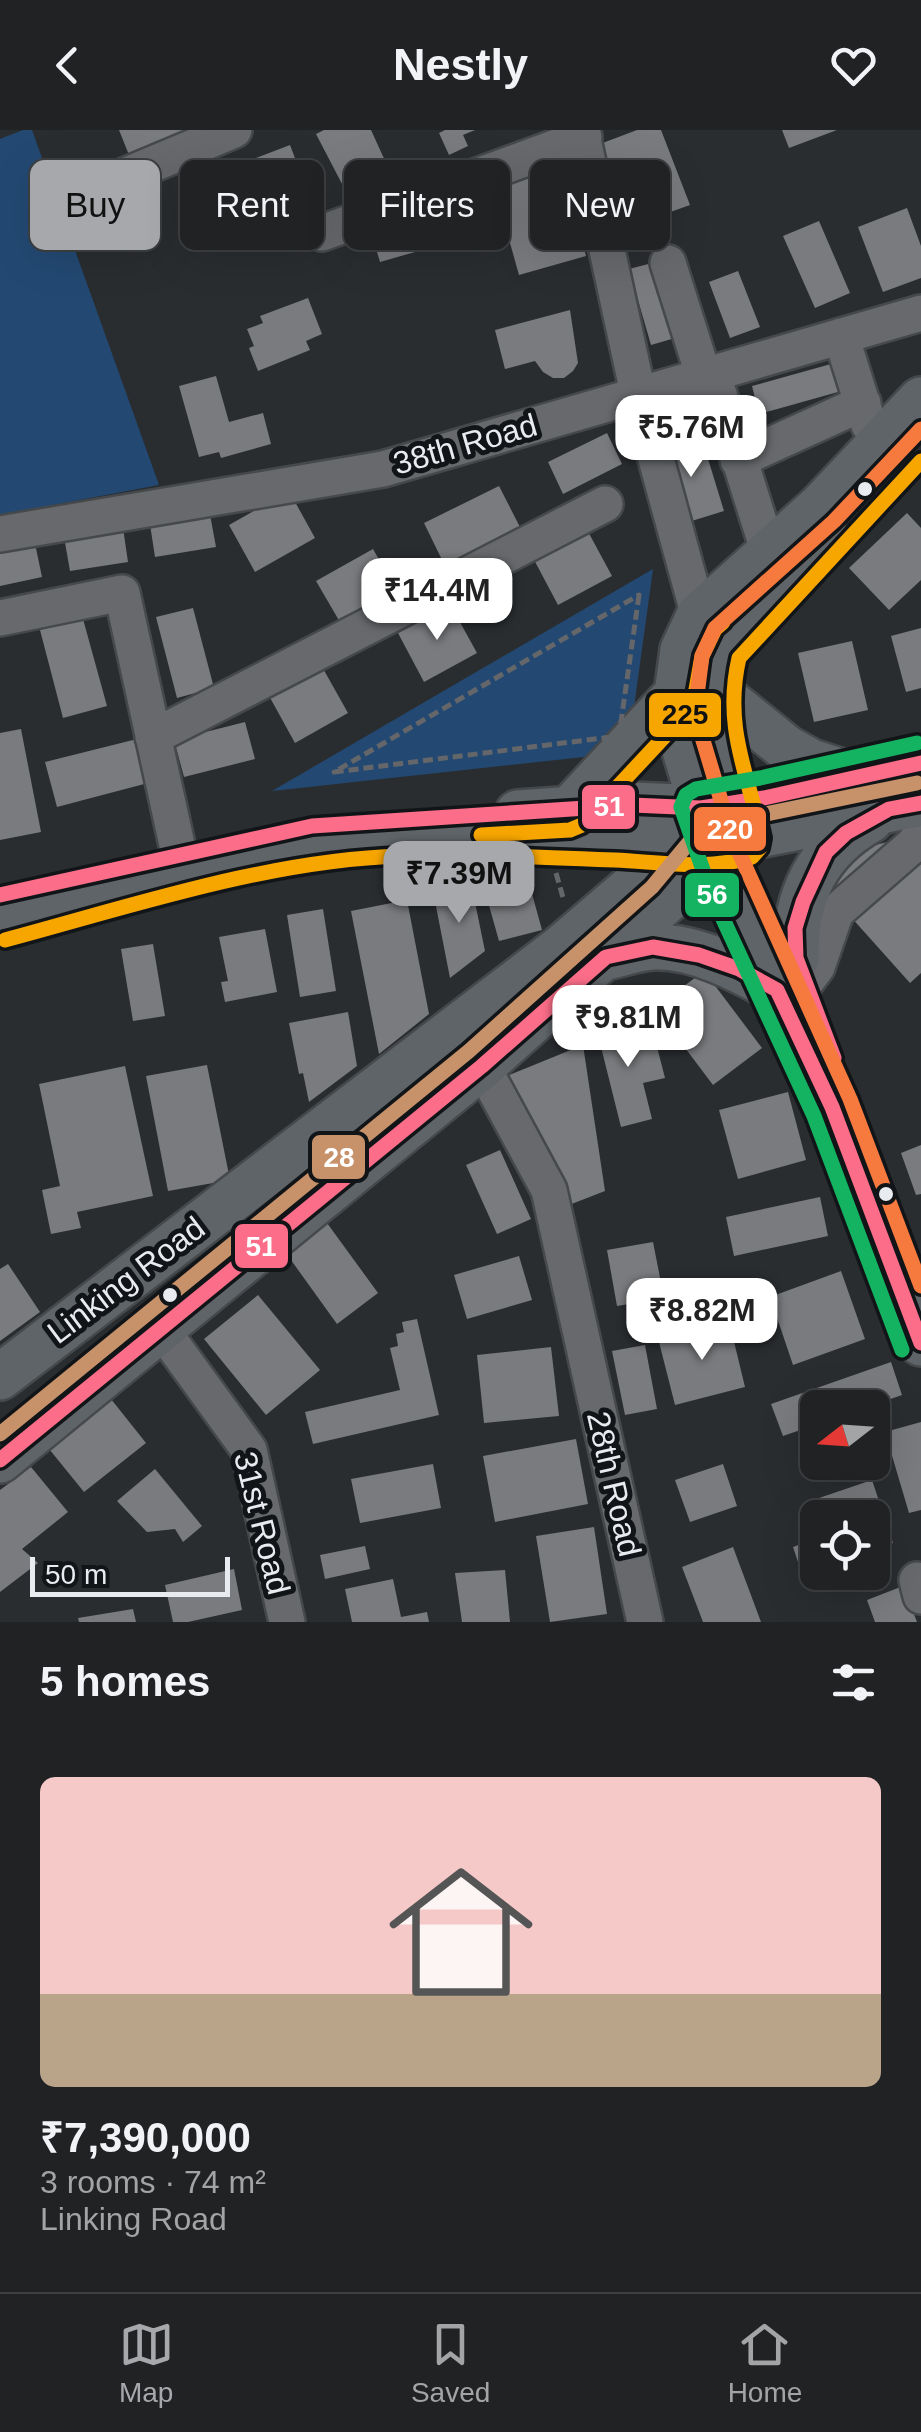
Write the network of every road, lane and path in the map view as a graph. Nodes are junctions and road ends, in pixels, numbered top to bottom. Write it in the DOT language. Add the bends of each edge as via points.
graph roads {
  1 [pos="234,130"];
  2 [pos="582,134"];
  3 [pos="160,161"];
  4 [pos="324,231"];
  5 [pos="668,263"];
  6 [pos="921,313"];
  7 [pos="841,336"];
  8 [pos="708,373"];
  9 [pos="647,390"];
  10 [pos="921,400"];
  11 [pos="863,403"];
  12 [pos="921,431"];
  13 [pos="877,448"];
  14 [pos="738,460"];
  15 [pos="605,504"];
  16 [pos="0,534"];
  17 [pos="769,553"];
  18 [pos="700,616"];
  19 [pos="0,618"];
  20 [pos="694,691"];
  21 [pos="153,737"];
  22 [pos="921,763"];
  23 [pos="334,772"];
  24 [pos="857,777"];
  25 [pos="568,810"];
  26 [pos="910,815"];
  27 [pos="712,828"];
  28 [pos="532,840"];
  29 [pos="230,853"];
  30 [pos="179,854"];
  31 [pos="0,895"];
  32 [pos="0,921"];
  33 [pos="561,948"];
  34 [pos="606,957"];
  35 [pos="793,977"];
  36 [pos="482,1066"];
  37 [pos="921,1290"];
  38 [pos="162,1330"];
  39 [pos="921,1343"];
  40 [pos="0,1377"];
  41 [pos="0,1460"];
  42 [pos="287,1622"];
  43 [pos="645,1622"];
  1 -- 3 [label="street"];
  2 -- 4 [label="street"];
  2 -- 9 [label="street" via="623,260"];
  5 -- 8 [label="street"];
  6 -- 7 [label="street, 38th Road"];
  7 -- 8 [label="street, 38th Road"];
  7 -- 11 [label="street"];
  8 -- 9 [label="street, 38th Road"];
  8 -- 14 [label="street"];
  9 -- 16 [label="street, 38th Road" via="383,469"];
  9 -- 18 [label="street"];
  10 -- 13 [label="main road"];
  11 -- 13 [label="street"];
  11 -- 14 [label="street"];
  12 -- 20 [label="main road" via="721,646"];
  13 -- 17 [label="main road"];
  14 -- 17 [label="street"];
  15 -- 21 [label="street"];
  17 -- 18 [label="main road"];
  18 -- 20 [label="main road" via="683,650"];
  19 -- 21 [label="street" via="122,592"];
  20 -- 24 [label="main road" via="811,762"];
  20 -- 25 [label="main road"];
  20 -- 27 [label="main road" via="718,746"];
  21 -- 30 [label="street"];
  22 -- 24 [label="main road"];
  23 -- 23 [label="path" via="619,736 640,594 402,733"];
  24 -- 27 [label="main road"];
  25 -- 27 [label="main road" via="632,805"];
  25 -- 29 [label="main road" via="312,826"];
  26 -- 27 [label="main road"];
  26 -- 35 [label="main road" via="846,834 826,852 795,928"];
  27 -- 28 [label="main road" via="619,840"];
  27 -- 33 [label="main road, Linking Road"];
  27 -- 34 [label="main road, Linking Road" via="666,901"];
  27 -- 35 [label="main road"];
  28 -- 29 [label="main road" via="400,836"];
  28 -- 33 [label="path" via="562,889"];
  29 -- 30 [label="main road"];
  29 -- 32 [label="main road"];
  30 -- 31 [label="main road"];
  33 -- 40 [label="main road, Linking Road"];
  34 -- 35 [label="main road" via="653,947"];
  34 -- 36 [label="main road, Linking Road"];
  35 -- 37 [label="main road"];
  35 -- 39 [label="main road" via="832,1107"];
  36 -- 38 [label="main road, Linking Road"];
  36 -- 43 [label="street, 28th Road" via="549,1190"];
  38 -- 41 [label="main road, Linking Road"];
  38 -- 42 [label="street, 31st Road" via="250,1450"];
}
